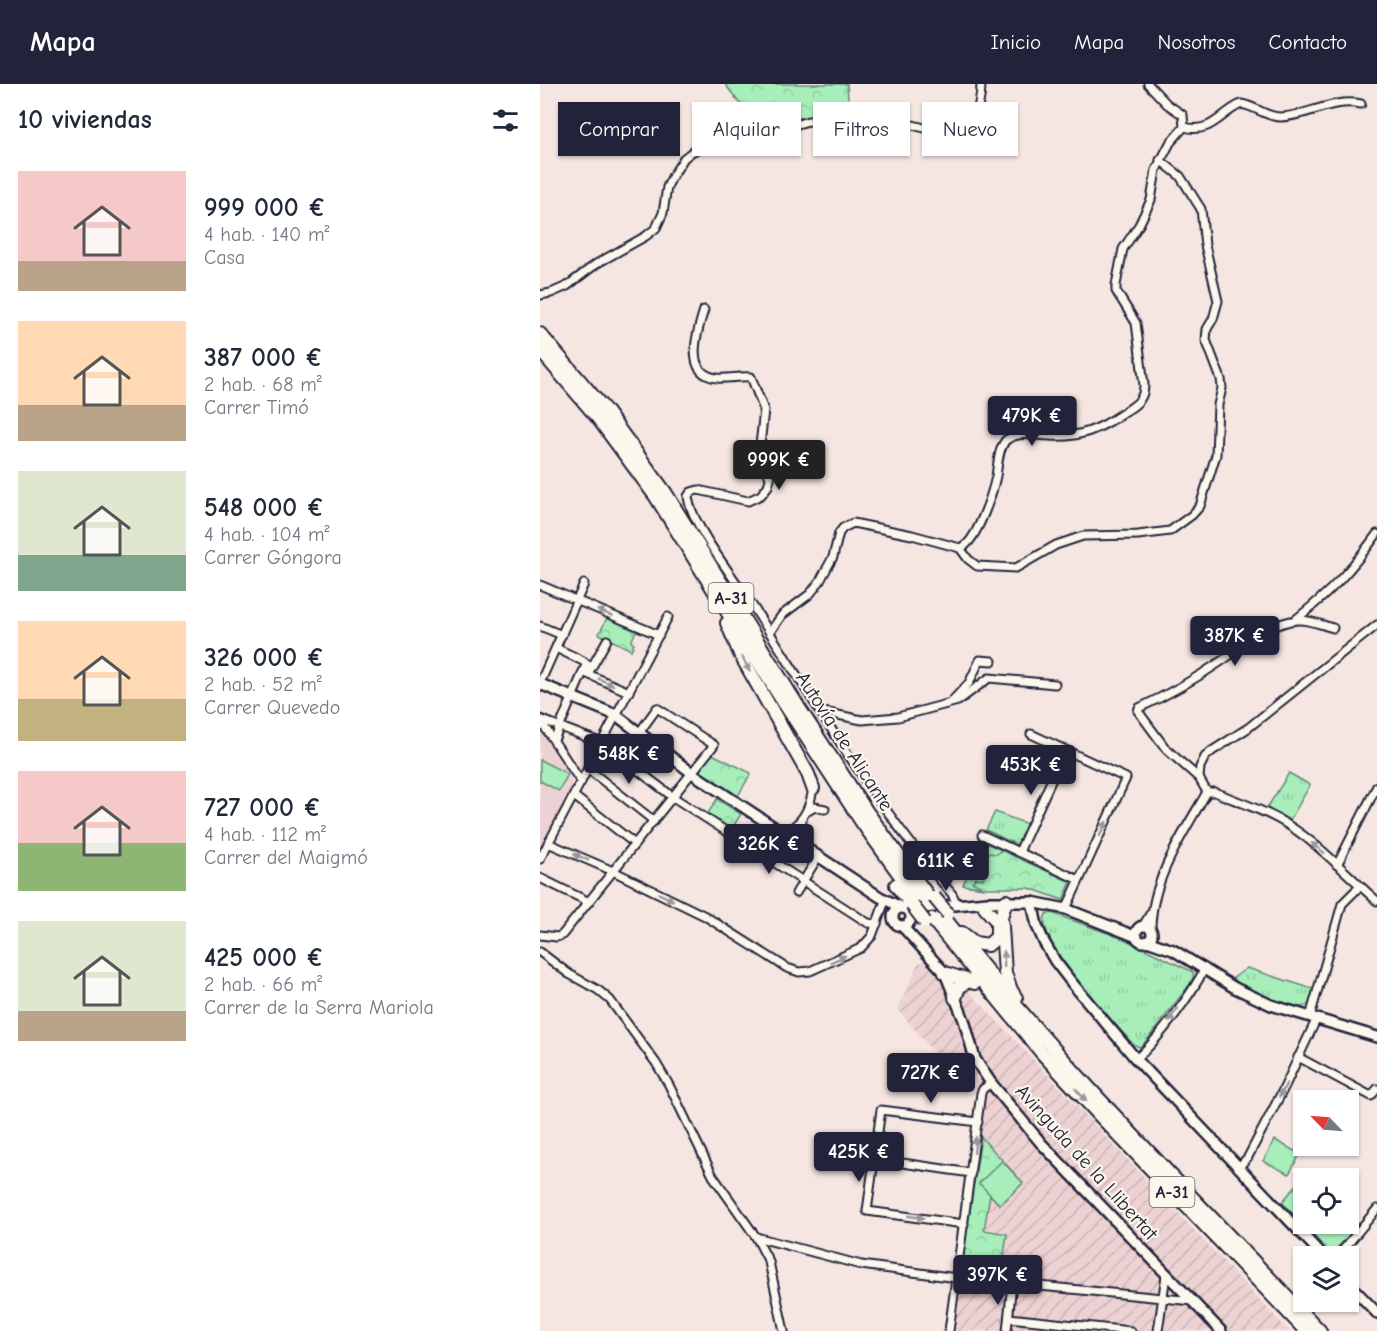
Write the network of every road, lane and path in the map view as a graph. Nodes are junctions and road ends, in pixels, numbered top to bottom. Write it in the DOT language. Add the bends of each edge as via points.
graph roads {
  1 [pos="981,84"];
  2 [pos="1148,84"];
  3 [pos="1361,104"];
  4 [pos="1184,127"];
  5 [pos="1160,160"];
  6 [pos="540,295"];
  7 [pos="704,310"];
  8 [pos="540,334"];
  9 [pos="540,350"];
  10 [pos="1377,534"];
  11 [pos="960,548"];
  12 [pos="704,574"];
  13 [pos="584,584"];
  14 [pos="540,585"];
  15 [pos="577,601"];
  16 [pos="668,617"];
  17 [pos="1295,620"];
  18 [pos="1377,625"];
  19 [pos="540,626"];
  20 [pos="1333,628"];
  21 [pos="770,632"];
  22 [pos="562,634"];
  23 [pos="659,635"];
  24 [pos="607,640"];
  25 [pos="556,648"];
  26 [pos="992,661"];
  27 [pos="587,670"];
  28 [pos="540,684"];
  29 [pos="1055,684"];
  30 [pos="628,692"];
  31 [pos="572,697"];
  32 [pos="951,701"];
  33 [pos="819,711"];
  34 [pos="616,715"];
  35 [pos="540,719"];
  36 [pos="560,726"];
  37 [pos="639,733"];
  38 [pos="1031,734"];
  39 [pos="554,740"];
  40 [pos="602,743"];
  41 [pos="1065,750"];
  42 [pos="588,769"];
  43 [pos="692,773"];
  44 [pos="1199,777"];
  45 [pos="581,782"];
  46 [pos="1377,786"];
  47 [pos="813,788"];
  48 [pos="1207,792"];
  49 [pos="574,796"];
  50 [pos="673,797"];
  51 [pos="825,809"];
  52 [pos="808,811"];
  53 [pos="802,820"];
  54 [pos="654,821"];
  55 [pos="782,833"];
  56 [pos="982,835"];
  57 [pos="548,843"];
  58 [pos="635,844"];
  59 [pos="802,846"];
  60 [pos="1019,852"];
  61 [pos="818,857"];
  62 [pos="540,859"];
  63 [pos="1337,865"];
  64 [pos="613,871"];
  65 [pos="540,878"];
  66 [pos="1079,880"];
  67 [pos="803,882"];
  68 [pos="896,885"];
  69 [pos="1360,886"];
  70 [pos="796,893"];
  71 [pos="882,899"];
  72 [pos="1012,901"];
  73 [pos="1377,901"];
  74 [pos="589,902"];
  75 [pos="1032,902"];
  76 [pos="957,904"];
  77 [pos="1050,905"];
  78 [pos="980,906"];
  79 [pos="915,909"];
  80 [pos="1066,909"];
  81 [pos="936,918"];
  82 [pos="1036,921"];
  83 [pos="998,922"];
  84 [pos="877,924"];
  85 [pos="1144,930"];
  86 [pos="540,935"];
  87 [pos="1173,950"];
  88 [pos="540,952"];
  89 [pos="1205,968"];
  90 [pos="945,973"];
  91 [pos="971,982"];
  92 [pos="955,998"];
  93 [pos="1313,1018"];
  94 [pos="1016,1023"];
  95 [pos="1037,1029"];
  96 [pos="1377,1037"];
  97 [pos="1298,1057"];
  98 [pos="1136,1059"];
  99 [pos="991,1083"];
  100 [pos="1377,1089"];
  101 [pos="978,1122"];
  102 [pos="875,1159"];
  103 [pos="1239,1168"];
  104 [pos="971,1173"];
  105 [pos="1377,1209"];
  106 [pos="964,1224"];
  107 [pos="756,1237"];
  108 [pos="1313,1246"];
  109 [pos="1346,1246"];
  110 [pos="1166,1275"];
  111 [pos="957,1278"];
  112 [pos="1012,1283"];
  113 [pos="1359,1294"];
  114 [pos="1162,1300"];
  115 [pos="1193,1301"];
  116 [pos="1377,1313"];
  117 [pos="1009,1318"];
  118 [pos="784,1331"];
  119 [pos="949,1331"];
  120 [pos="1007,1331"];
  121 [pos="1131,1331"];
  122 [pos="1158,1331"];
  123 [pos="1221,1331"];
  124 [pos="1306,1331"];
  125 [pos="1320,1331"];
  1 -- 6 [label="street" via="978,109 971,123 950,132 901,122 808,121 693,150 667,187 656,228 567,286"];
  2 -- 4 [label="street" via="1184,115"];
  3 -- 4 [label="street" via="1325,106 1272,117 1241,104 1210,126"];
  4 -- 5 [label="street"];
  5 -- 11 [label="street" via="1151,200 1123,249 1116,285 1136,323 1144,393 1139,402 1089,432 1029,434 1006,440 983,516 970,542"];
  5 -- 11 [label="street" via="1180,176 1201,208 1218,301 1206,340 1222,388 1216,455 1200,506 1170,531 1083,536 1056,545 1016,568 977,566"];
  7 -- 21 [label="street" via="694,352 696,362 705,375 751,377 764,410 760,445 770,479 765,490 748,501 698,490 691,492 688,501 706,538"];
  8 -- 79 [label="highway, Autovía de Alicante / A-31" via="605,410 665,492 867,812 922,886"];
  9 -- 12 [label="highway, Autovía de Alicante / A-31" via="597,417 656,497"];
  10 -- 17 [label="street" via="1333,589"];
  11 -- 21 [label="street" via="853,523 838,533 833,557 820,581 810,594 782,615"];
  12 -- 47 [label="highway, one-way" via="740,654"];
  12 -- 79 [label="highway, Autovía de Alicante / A-31"];
  13 -- 15 [label="street"];
  14 -- 15 [label="street"];
  15 -- 22 [label="street"];
  23 -- 15 [label="street, one-way"];
  16 -- 23 [label="street"];
  17 -- 20 [label="street"];
  17 -- 44 [label="street" via="1257,636 1178,688 1139,708 1166,749"];
  18 -- 44 [label="street" via="1248,728 1205,757"];
  19 -- 22 [label="street"];
  21 -- 33 [label="street"];
  22 -- 25 [label="street"];
  23 -- 30 [label="street"];
  24 -- 27 [label="street"];
  25 -- 27 [label="street" via="583,661"];
  25 -- 28 [label="street"];
  26 -- 32 [label="street" via="980,660 969,683"];
  27 -- 30 [label="street, one-way"];
  27 -- 31 [label="street"];
  28 -- 31 [label="street"];
  29 -- 32 [label="street" via="989,678 958,701"];
  30 -- 34 [label="street"];
  31 -- 34 [label="street"];
  31 -- 36 [label="street"];
  32 -- 33 [label="street" via="898,717 872,720"];
  33 -- 76 [label="street" via="896,826"];
  34 -- 37 [label="street"];
  34 -- 40 [label="street"];
  35 -- 36 [label="street"];
  35 -- 39 [label="street"];
  36 -- 39 [label="street"];
  36 -- 40 [label="street"];
  37 -- 43 [label="street"];
  37 -- 43 [label="street" via="657,708 714,745"];
  38 -- 41 [label="street"];
  39 -- 45 [label="street"];
  40 -- 42 [label="street"];
  40 -- 50 [label="street"];
  41 -- 60 [label="street"];
  66 -- 41 [label="street, one-way" via="1126,778"];
  42 -- 45 [label="street"];
  42 -- 54 [label="street"];
  43 -- 50 [label="street"];
  43 -- 55 [label="street"];
  44 -- 48 [label="street"];
  45 -- 49 [label="street"];
  46 -- 63 [label="street"];
  47 -- 52 [label="street"];
  63 -- 48 [label="street, one-way" via="1278,819"];
  48 -- 85 [label="street" via="1164,870"];
  49 -- 57 [label="street"];
  49 -- 58 [label="street"];
  50 -- 54 [label="street"];
  50 -- 67 [label="street"];
  51 -- 52 [label="street" via="815,807"];
  52 -- 53 [label="street"];
  53 -- 55 [label="street"];
  53 -- 59 [label="street"];
  54 -- 58 [label="street"];
  55 -- 59 [label="street"];
  56 -- 60 [label="street"];
  57 -- 62 [label="street"];
  64 -- 57 [label="street, one-way"];
  58 -- 64 [label="street"];
  59 -- 61 [label="street"];
  60 -- 66 [label="street"];
  61 -- 67 [label="street"];
  61 -- 71 [label="street"];
  63 -- 69 [label="street"];
  64 -- 74 [label="street"];
  64 -- 84 [label="street, one-way" via="705,916 799,972 810,971 861,948"];
  65 -- 74 [label="street"];
  66 -- 80 [label="street"];
  67 -- 70 [label="street"];
  67 -- 84 [label="street" via="868,923"];
  68 -- 79 [label="highway"];
  69 -- 73 [label="street"];
  69 -- 93 [label="street" via="1342,904"];
  71 -- 79 [label="street"];
  71 -- 79 [label="street" via="894,916 896,911"];
  71 -- 84 [label="street"];
  72 -- 75 [label="street"];
  72 -- 78 [label="street"];
  72 -- 82 [label="street"];
  72 -- 83 [label="highway"];
  74 -- 86 [label="street" via="562,935"];
  75 -- 77 [label="street"];
  75 -- 82 [label="street"];
  76 -- 78 [label="street"];
  76 -- 79 [label="street"];
  77 -- 80 [label="street"];
  77 -- 82 [label="street" via="1040,911"];
  78 -- 83 [label="highway"];
  79 -- 81 [label="highway, Autovía de Alicante / A-31"];
  79 -- 81 [label="highway, bridge"];
  79 -- 90 [label="street, Avinguda de la Llibertat" via="911,928 916,940"];
  80 -- 85 [label="street" via="1112,926"];
  81 -- 83 [label="highway" via="982,945 997,937"];
  81 -- 91 [label="highway"];
  81 -- 94 [label="highway, Autovía de Alicante / A-31"];
  81 -- 95 [label="highway, Autovía de Alicante / A-31"];
  82 -- 98 [label="street" via="1055,961"];
  95 -- 83 [label="highway, one-way" via="1007,982"];
  85 -- 87 [label="street"];
  85 -- 87 [label="street" via="1143,942"];
  87 -- 89 [label="street"];
  88 -- 107 [label="street" via="610,1000 669,1085 713,1176"];
  89 -- 93 [label="street" via="1271,1005"];
  89 -- 98 [label="street, one-way" via="1149,1048"];
  90 -- 91 [label="highway"];
  90 -- 92 [label="street, Avinguda de la Llibertat"];
  91 -- 92 [label="highway" via="959,987"];
  91 -- 94 [label="highway"];
  92 -- 99 [label="street, Avinguda de la Llibertat" via="975,1059"];
  93 -- 96 [label="street"];
  93 -- 97 [label="street"];
  94 -- 124 [label="highway, Autovía de Alicante / A-31, one-way"];
  95 -- 125 [label="highway, Autovía de Alicante / A-31" via="1103,1105"];
  97 -- 100 [label="street" via="1371,1096"];
  97 -- 103 [label="street, one-way"];
  98 -- 103 [label="street"];
  99 -- 101 [label="street" via="981,1093"];
  99 -- 110 [label="street, Avinguda de la Llibertat" via="1041,1143"];
  101 -- 102 [label="street" via="881,1110"];
  104 -- 101 [label="street, one-way"];
  102 -- 104 [label="street"];
  102 -- 106 [label="street, one-way" via="867,1211"];
  103 -- 108 [label="street"];
  104 -- 106 [label="street"];
  105 -- 109 [label="street"];
  106 -- 111 [label="street"];
  107 -- 111 [label="street" via="852,1263"];
  107 -- 118 [label="street" via="770,1262"];
  110 -- 114 [label="street"];
  110 -- 115 [label="street, Avinguda de la Llibertat"];
  111 -- 112 [label="street"];
  111 -- 119 [label="street"];
  112 -- 114 [label="street"];
  112 -- 117 [label="street"];
  113 -- 116 [label="street"];
  114 -- 115 [label="street"];
  114 -- 122 [label="street"];
  115 -- 123 [label="street, Avinguda de la Llibertat"];
  117 -- 120 [label="street"];
  117 -- 121 [label="street"];
}
